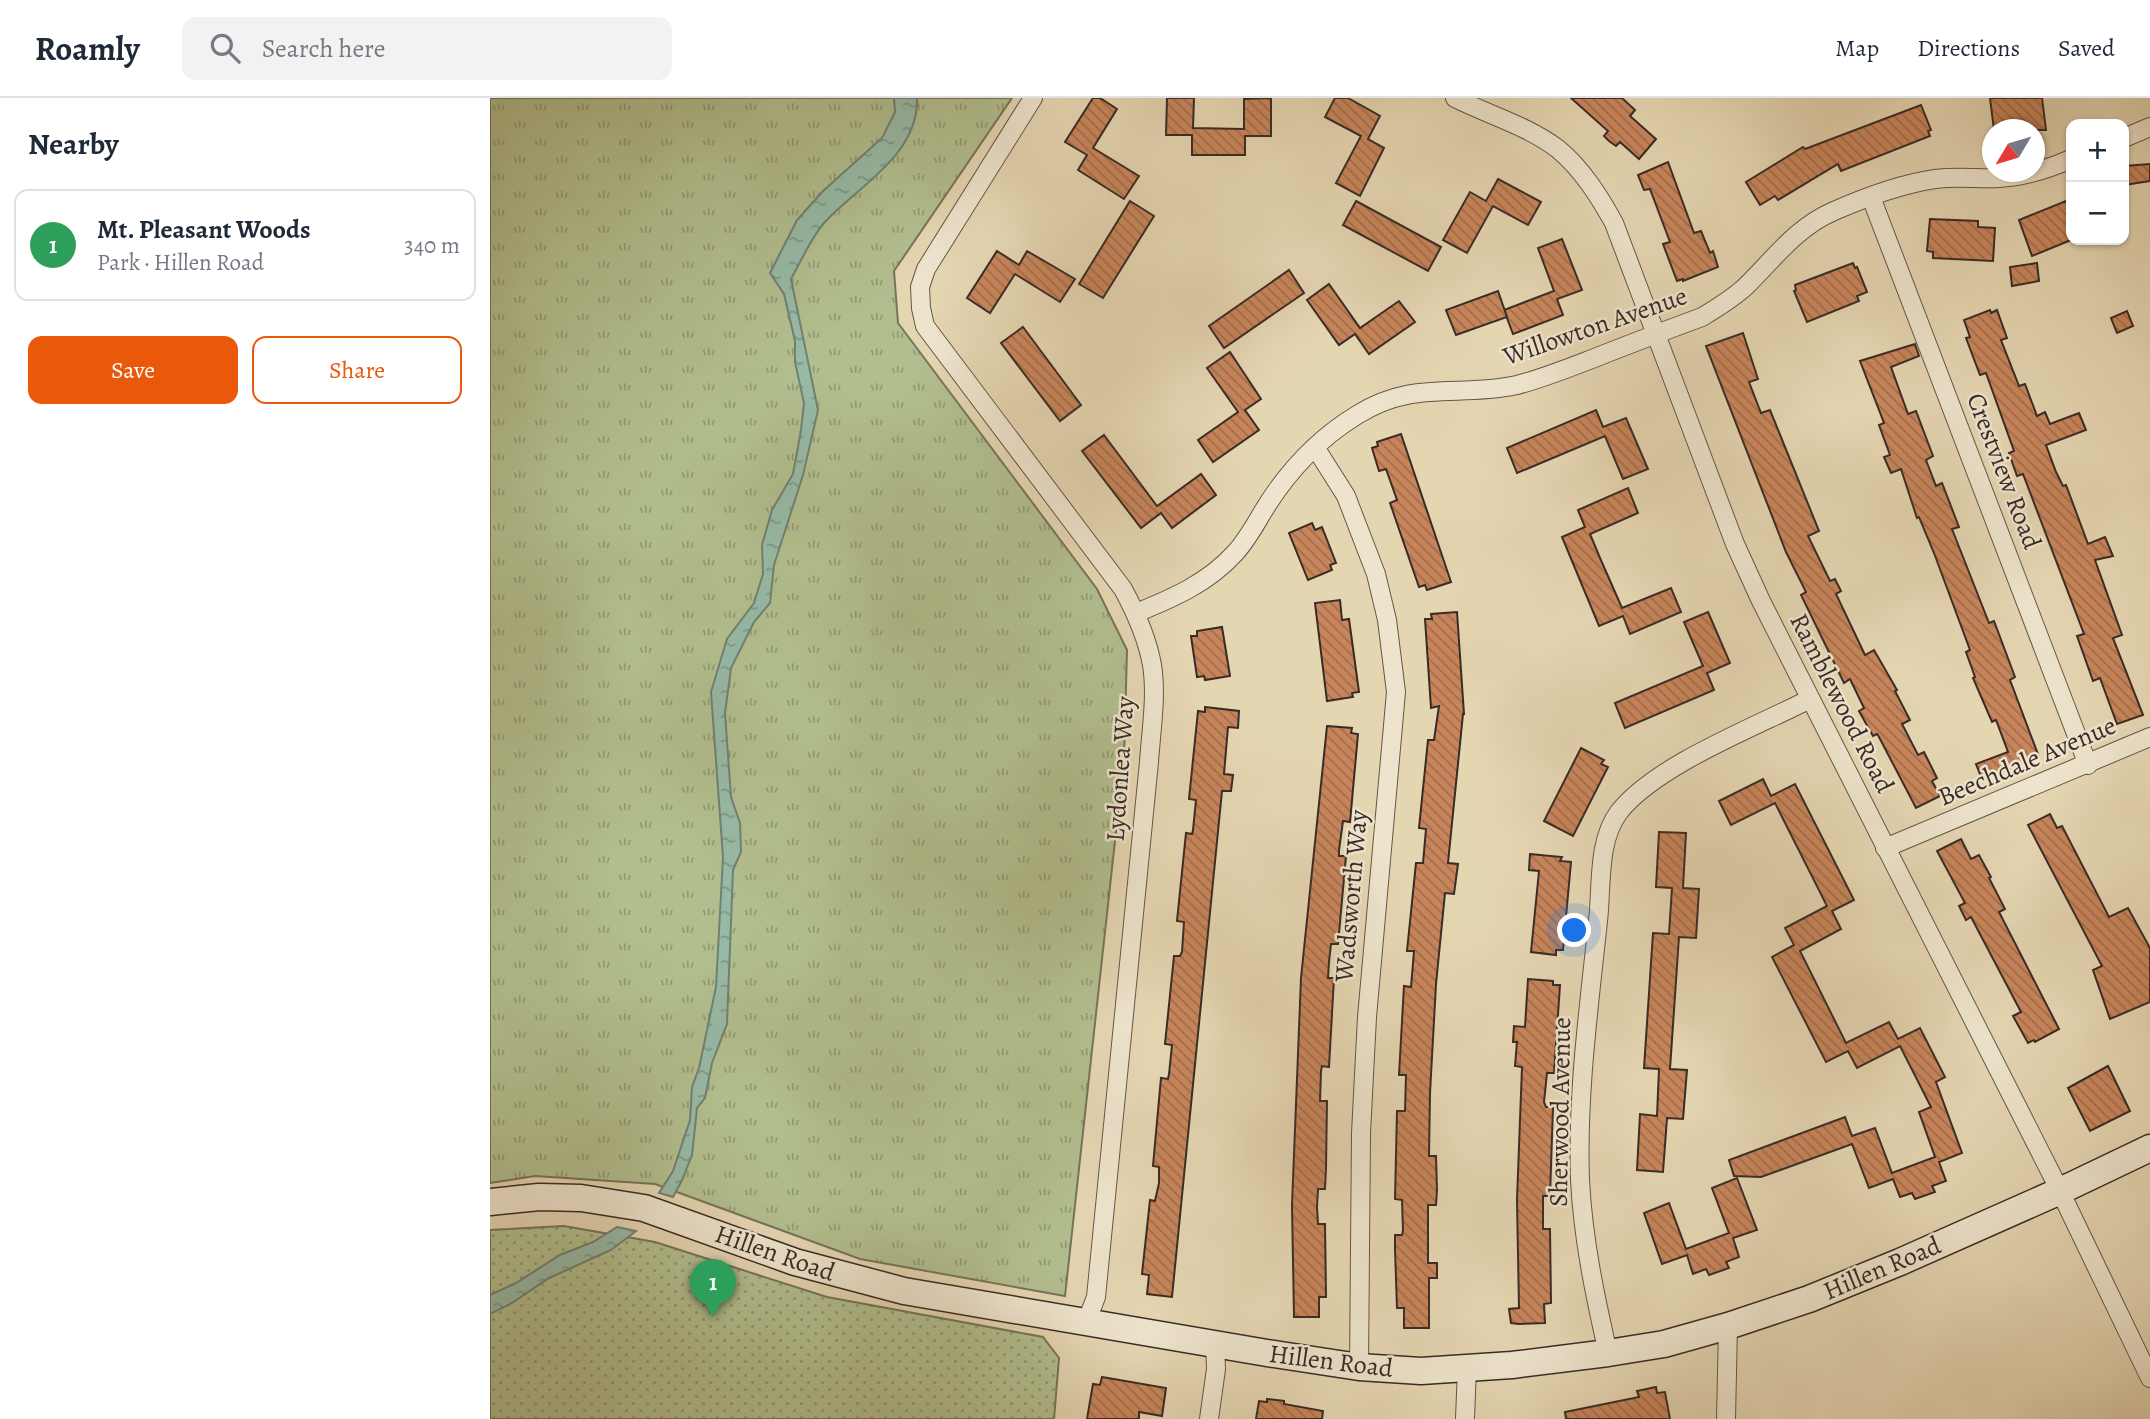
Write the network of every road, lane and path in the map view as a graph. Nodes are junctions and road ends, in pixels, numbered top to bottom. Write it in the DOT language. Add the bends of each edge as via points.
graph roads {
  1 [pos="1033,98"];
  2 [pos="1455,98"];
  3 [pos="2150,127"];
  4 [pos="2129,136"];
  5 [pos="2066,161"];
  6 [pos="1871,197"];
  7 [pos="1655,334"];
  8 [pos="1315,447"];
  9 [pos="1136,614"];
  10 [pos="1810,699"];
  11 [pos="2150,737"];
  12 [pos="2088,765"];
  13 [pos="1885,848"];
  14 [pos="2150,1147"];
  15 [pos="2060,1191"];
  16 [pos="490,1202"];
  17 [pos="1086,1323"];
  18 [pos="1728,1326"];
  19 [pos="1215,1344"];
  20 [pos="1608,1353"];
  21 [pos="1359,1367"];
  22 [pos="1467,1368"];
  23 [pos="2150,1378"];
  24 [pos="1209,1419"];
  25 [pos="1465,1419"];
  26 [pos="1726,1419"];
  1 -- 9 [label="street, Lydonlea Way" via="926,269 920,287 921,308 925,326 1123,589"];
  2 -- 7 [label="street, Ramblewood Road" via="1536,136 1574,164 1614,223"];
  3 -- 4 [label="street"];
  5 -- 6 [label="street, Willowton Avenue" via="2034,173 1938,179"];
  6 -- 7 [label="street, Willowton Avenue" via="1801,230 1725,304"];
  6 -- 12 [label="street, Crestview Road"];
  7 -- 8 [label="street, Willowton Avenue" via="1514,385 1393,398 1339,426"];
  7 -- 10 [label="street, Ramblewood Road" via="1735,544"];
  8 -- 9 [label="street, Willowton Avenue" via="1285,478 1226,563 1204,581"];
  8 -- 21 [label="street, Wadsworth Way" via="1346,496 1376,574 1396,692 1364,1068"];
  9 -- 17 [label="street, Lydonlea Way" via="1152,666 1149,762 1096,1297"];
  10 -- 13 [label="street, Ramblewood Road"];
  10 -- 20 [label="street, Sherwood Avenue" via="1657,778 1624,808 1610,829 1582,1075 1580,1175 1591,1278"];
  11 -- 12 [label="street, Beechdale Avenue"];
  12 -- 13 [label="street, Beechdale Avenue"];
  13 -- 15 [label="street, Ramblewood Road"];
  14 -- 15 [label="street, Hillen Road"];
  15 -- 18 [label="street, Hillen Road" via="1900,1262"];
  15 -- 23 [label="street, Ramblewood Road"];
  16 -- 17 [label="street, Hillen Road" via="581,1198 644,1208 855,1279"];
  17 -- 19 [label="street, Hillen Road"];
  18 -- 20 [label="street, Hillen Road" via="1664,1344"];
  18 -- 26 [label="street"];
  19 -- 21 [label="street, Hillen Road"];
  19 -- 24 [label="street"];
  20 -- 22 [label="street, Hillen Road"];
  21 -- 22 [label="street, Hillen Road"];
  22 -- 25 [label="street"];
}
